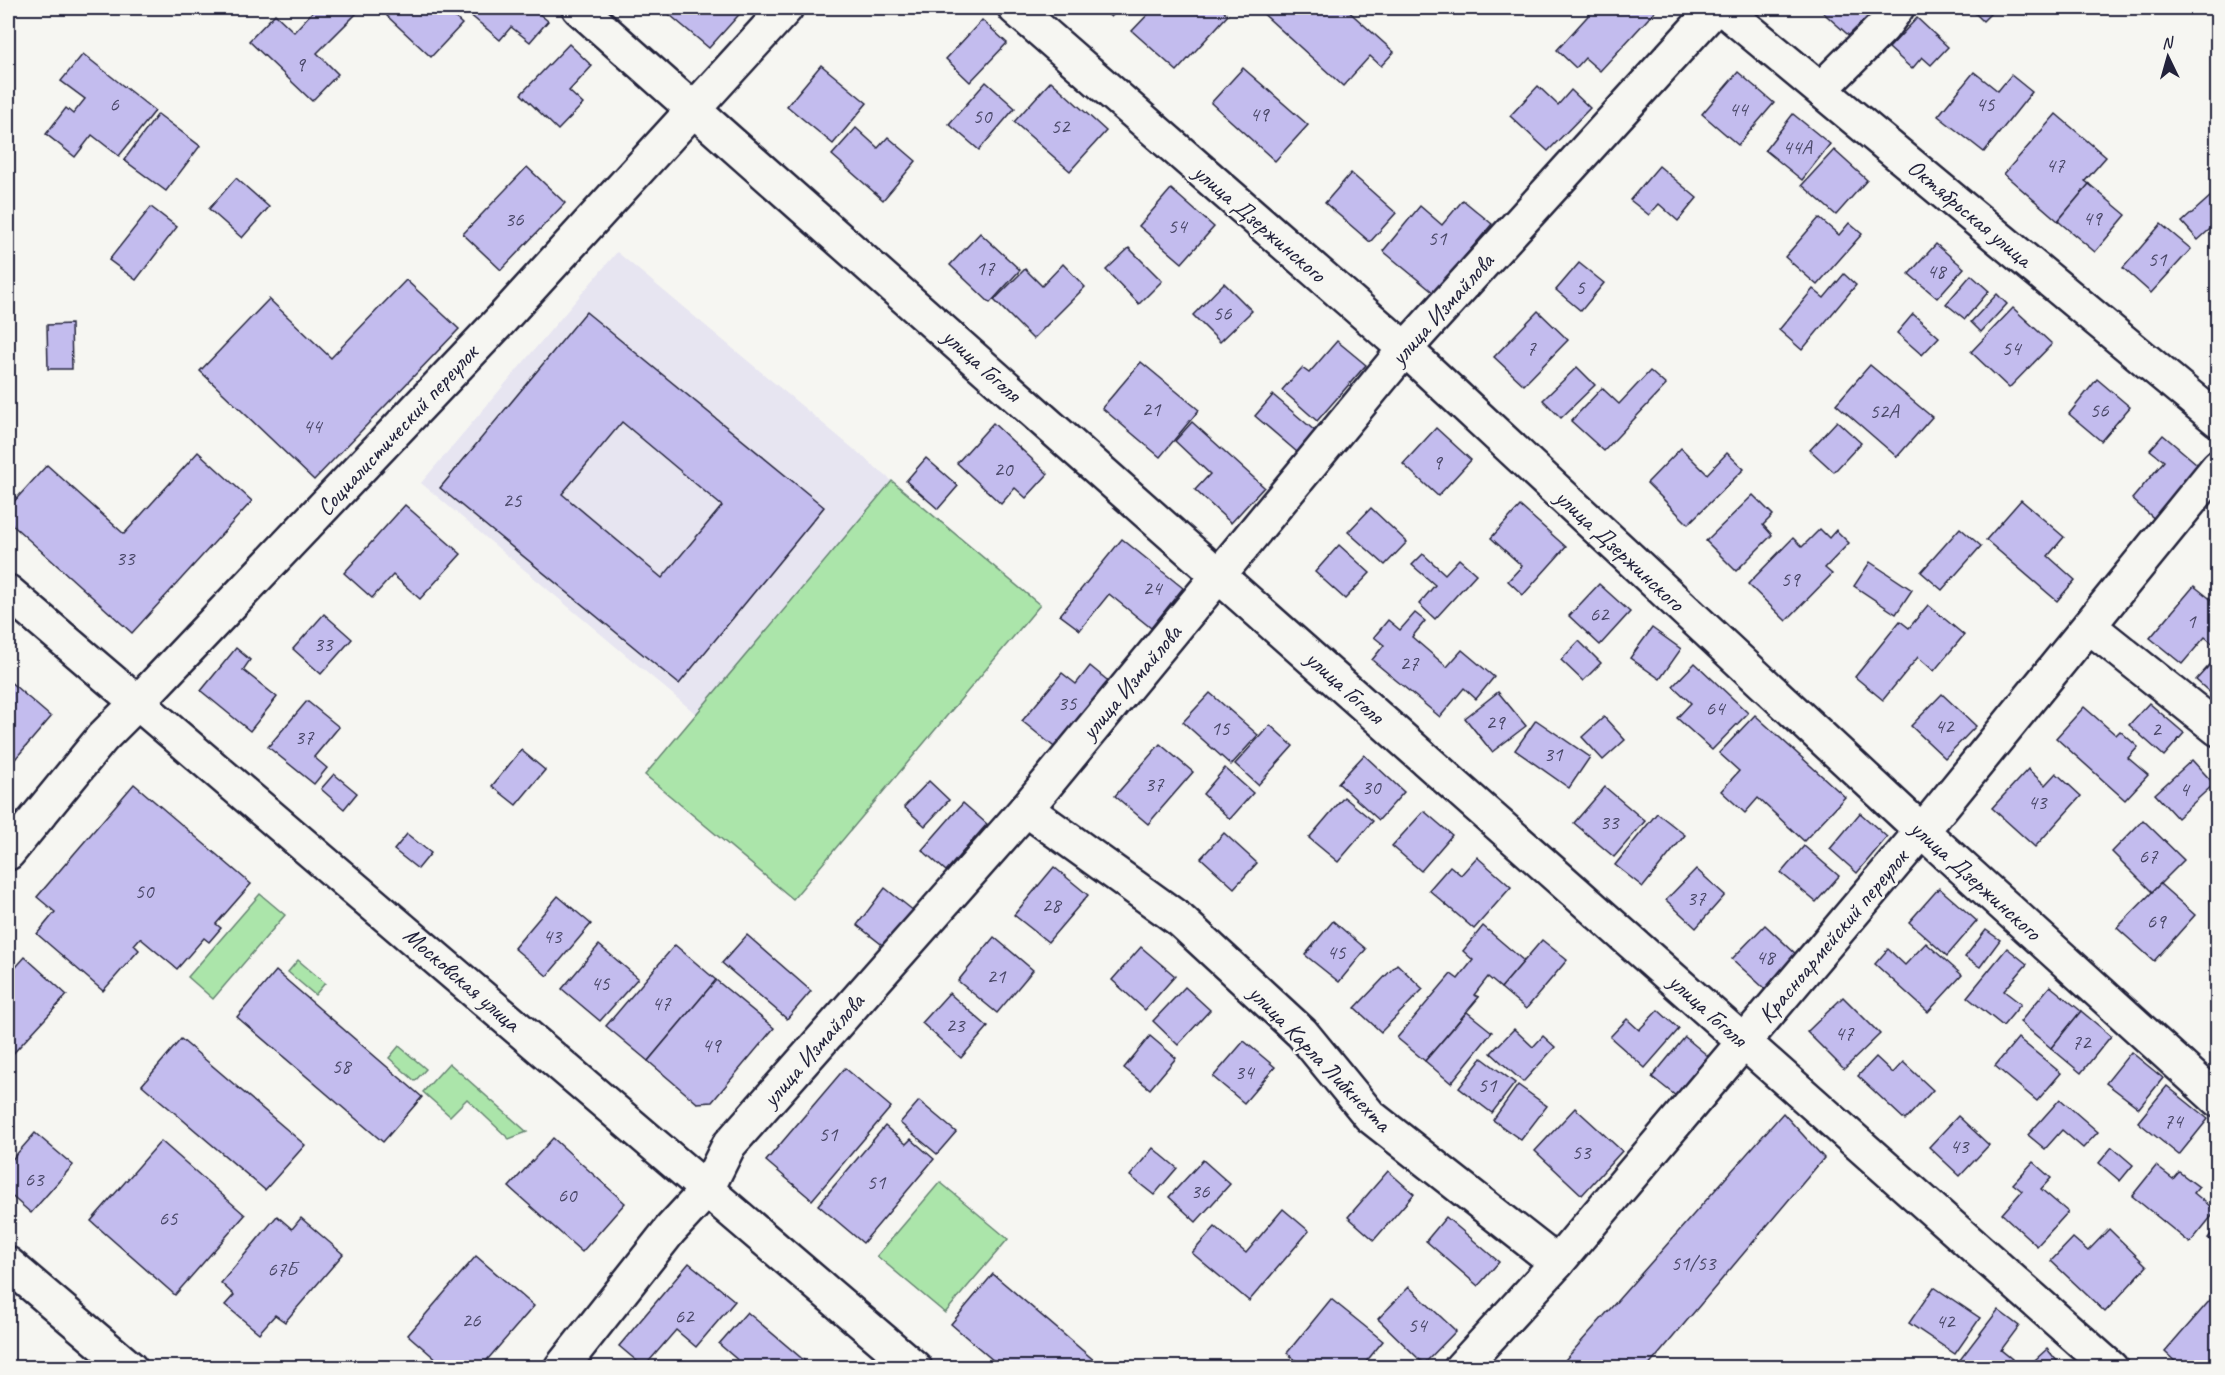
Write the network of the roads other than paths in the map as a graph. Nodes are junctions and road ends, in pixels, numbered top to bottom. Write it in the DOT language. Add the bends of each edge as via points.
graph roads {
  1 [pos="579,8"];
  2 [pos="786,8"];
  3 [pos="1015,8"];
  4 [pos="1715,8"];
  5 [pos="1722,8"];
  6 [pos="1897,8"];
  7 [pos="1821,89"];
  8 [pos="694,109"];
  9 [pos="1405,350"];
  10 [pos="2217,420"];
  11 [pos="2217,467"];
  12 [pos="1219,576"];
  13 [pos="8,592"];
  14 [pos="2089,626"];
  15 [pos="137,703"];
  16 [pos="2217,729"];
  17 [pos="1026,809"];
  18 [pos="1922,831"];
  19 [pos="8,853"];
  20 [pos="1743,1041"];
  21 [pos="2217,1100"];
  22 [pos="706,1191"];
  23 [pos="8,1263"];
  24 [pos="1557,1263"];
  25 [pos="130,1368"];
  26 [pos="561,1368"];
  27 [pos="915,1368"];
  28 [pos="1461,1368"];
  29 [pos="2111,1368"];
  1 -- 8 [label="street, улица Гоголя"];
  2 -- 8 [label="street, Социалистический переулок"];
  3 -- 9 [label="street, улица Дзержинского"];
  4 -- 9 [label="street, улица Измайлова"];
  5 -- 7 [label="street, Октябрьская улица"];
  6 -- 7 [label="street"];
  7 -- 10 [label="street, Октябрьская улица"];
  8 -- 12 [label="street, улица Гоголя"];
  8 -- 15 [label="street, Социалистический переулок" via="501,320"];
  9 -- 12 [label="street, улица Измайлова"];
  9 -- 18 [label="street, улица Дзержинского"];
  11 -- 14 [label="street, Красноармейский переулок"];
  12 -- 17 [label="street, улица Измайлова"];
  12 -- 20 [label="street, улица Гоголя"];
  13 -- 15 [label="street, Московская улица"];
  14 -- 16 [label="street"];
  14 -- 18 [label="street, Красноармейский переулок"];
  15 -- 19 [label="street, Социалистический переулок" via="102,738"];
  15 -- 22 [label="street, Московская улица"];
  17 -- 22 [label="street, улица Измайлова" via="729,1145"];
  17 -- 24 [label="street, улица Карла Либкнехта" via="1180,920 1302,1033 1370,1116"];
  18 -- 20 [label="street, Красноармейский переулок"];
  18 -- 21 [label="street, улица Дзержинского"];
  20 -- 24 [label="street, Красноармейский переулок"];
  20 -- 29 [label="street, улица Гоголя"];
  22 -- 26 [label="street, улица Измайлова" via="670,1230"];
  22 -- 27 [label="street, Московская улица"];
  23 -- 25 [label="street"];
  24 -- 28 [label="street, Красноармейский переулок"];
}
